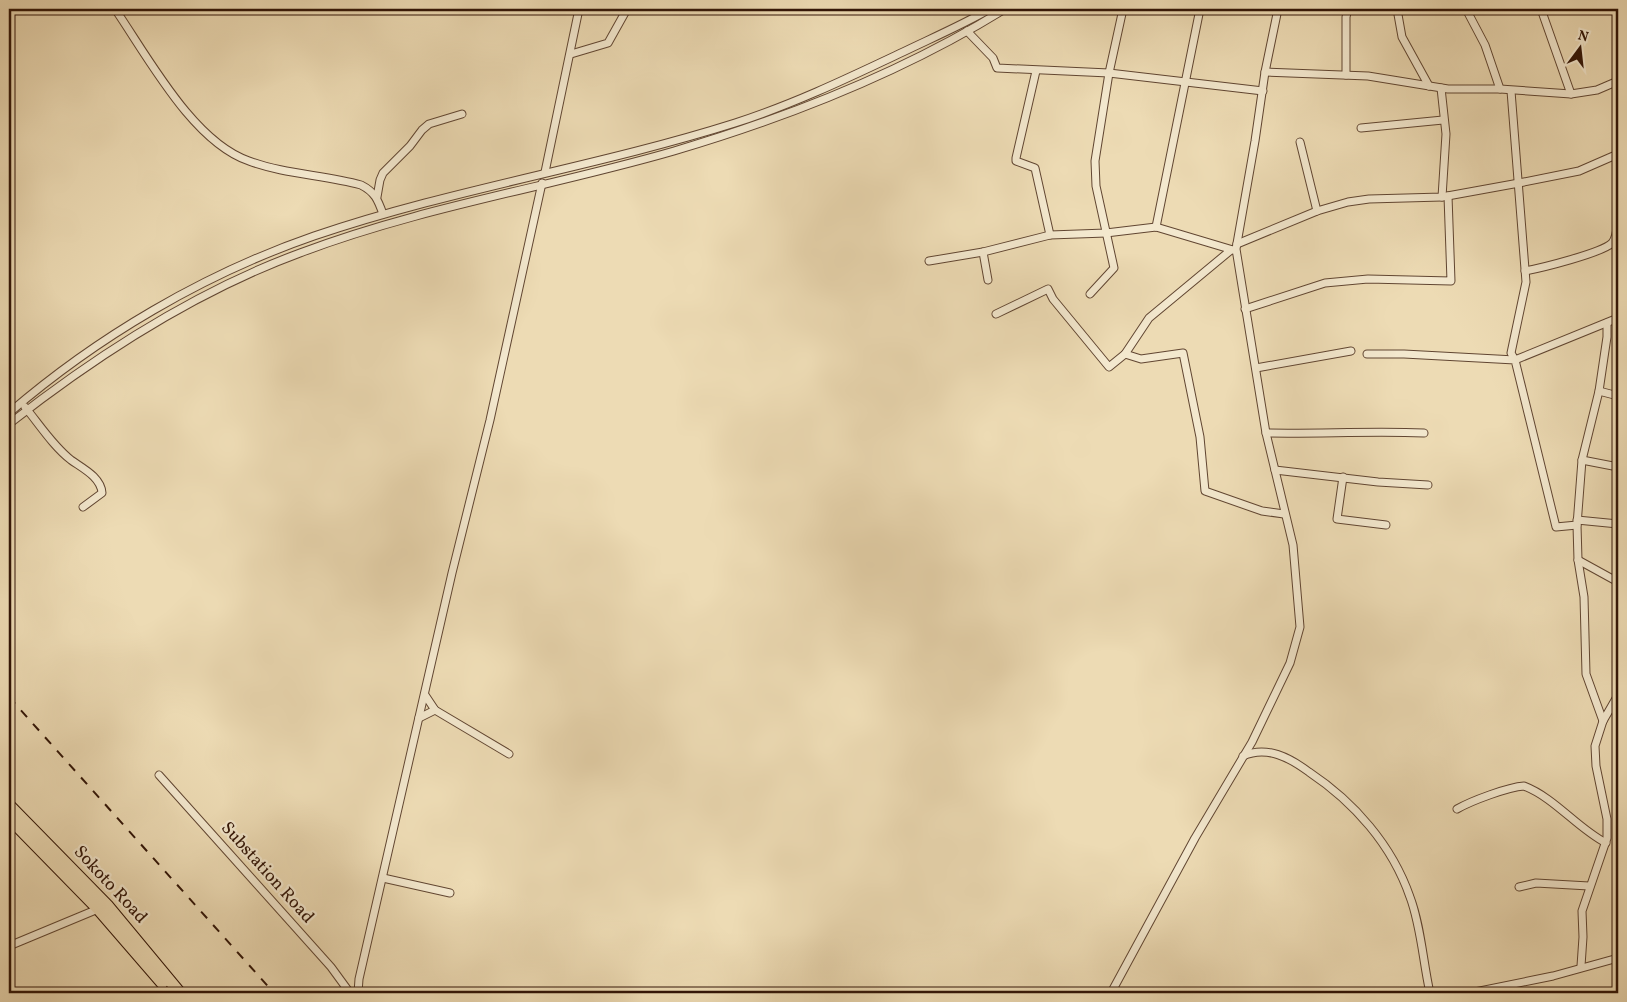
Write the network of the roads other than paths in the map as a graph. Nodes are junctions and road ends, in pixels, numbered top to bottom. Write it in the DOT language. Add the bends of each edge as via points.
graph roads {
  1 [pos="115,9"];
  2 [pos="579,9"];
  3 [pos="627,9"];
  4 [pos="990,9"];
  5 [pos="1005,9"];
  6 [pos="1123,9"];
  7 [pos="1200,9"];
  8 [pos="1278,9"];
  9 [pos="1348,9"];
  10 [pos="1397,9"];
  11 [pos="1466,9"];
  12 [pos="1541,9"];
  13 [pos="967,31"];
  14 [pos="571,54"];
  15 [pos="1036,71"];
  16 [pos="1265,72"];
  17 [pos="1109,73"];
  18 [pos="1346,76"];
  19 [pos="1618,81"];
  20 [pos="1184,83"];
  21 [pos="1429,86"];
  22 [pos="1441,88"];
  23 [pos="1500,89"];
  24 [pos="1263,90"];
  25 [pos="1511,91"];
  26 [pos="1571,94"];
  27 [pos="462,114"];
  28 [pos="1443,120"];
  29 [pos="1361,128"];
  30 [pos="1300,142"];
  31 [pos="1618,154"];
  32 [pos="545,172"];
  33 [pos="1519,183"];
  34 [pos="542,184"];
  35 [pos="1445,196"];
  36 [pos="377,197"];
  37 [pos="419,205"];
  38 [pos="1317,211"];
  39 [pos="383,214"];
  40 [pos="421,215"];
  41 [pos="1618,220"];
  42 [pos="1156,227"];
  43 [pos="1106,233"];
  44 [pos="1050,236"];
  45 [pos="1235,248"];
  46 [pos="983,252"];
  47 [pos="929,261"];
  48 [pos="1525,271"];
  49 [pos="988,280"];
  50 [pos="1090,294"];
  51 [pos="1245,309"];
  52 [pos="996,314"];
  53 [pos="1618,318"];
  54 [pos="1607,323"];
  55 [pos="1351,352"];
  56 [pos="1125,354"];
  57 [pos="1367,354"];
  58 [pos="1515,360"];
  59 [pos="1256,368"];
  60 [pos="1598,391"];
  61 [pos="1618,396"];
  62 [pos="21,402"];
  63 [pos="27,410"];
  64 [pos="9,413"];
  65 [pos="9,424"];
  66 [pos="1266,433"];
  67 [pos="1424,433"];
  68 [pos="1582,460"];
  69 [pos="1618,467"];
  70 [pos="1275,470"];
  71 [pos="1343,477"];
  72 [pos="1428,485"];
  73 [pos="83,507"];
  74 [pos="1284,514"];
  75 [pos="1577,523"];
  76 [pos="1386,524"];
  77 [pos="1618,524"];
  78 [pos="1578,560"];
  79 [pos="1618,582"];
  80 [pos="424,694"];
  81 [pos="1618,695"];
  82 [pos="435,710"];
  83 [pos="419,718"];
  84 [pos="1603,721"];
  85 [pos="509,754"];
  86 [pos="1243,756"];
  87 [pos="159,775"];
  88 [pos="9,805"];
  89 [pos="1457,809"];
  90 [pos="9,818"];
  91 [pos="1606,842"];
  92 [pos="383,878"];
  93 [pos="1589,886"];
  94 [pos="1518,887"];
  95 [pos="450,893"];
  96 [pos="98,909"];
  97 [pos="9,946"];
  98 [pos="1618,958"];
  99 [pos="1581,966"];
  100 [pos="171,993"];
  101 [pos="180,993"];
  102 [pos="350,993"];
  103 [pos="358,993"];
  104 [pos="1111,993"];
  105 [pos="1430,993"];
  106 [pos="1470,993"];
  1 -- 36 [label="street" via="187,113 226,152 251,162 361,185"];
  2 -- 14 [label="street"];
  3 -- 14 [label="street" via="608,43"];
  4 -- 32 [label="street" via="797,102 667,142"];
  5 -- 13 [label="street"];
  6 -- 17 [label="street"];
  7 -- 20 [label="street"];
  8 -- 16 [label="street"];
  9 -- 18 [label="street"];
  10 -- 21 [label="street" via="1402,36"];
  11 -- 23 [label="street" via="1485,45"];
  12 -- 26 [label="street"];
  13 -- 15 [label="street" via="993,58 997,68"];
  13 -- 34 [label="street" via="801,110 672,152"];
  14 -- 32 [label="street"];
  15 -- 17 [label="street"];
  15 -- 44 [label="street" via="1016,161 1035,168"];
  16 -- 18 [label="street"];
  16 -- 24 [label="street"];
  17 -- 20 [label="street"];
  17 -- 43 [label="street" via="1096,161 1096,186"];
  18 -- 21 [label="street" via="1368,76"];
  19 -- 26 [label="street" via="1597,90"];
  20 -- 24 [label="street"];
  20 -- 42 [label="street"];
  21 -- 22 [label="street"];
  22 -- 23 [label="street"];
  22 -- 28 [label="street"];
  23 -- 25 [label="street"];
  24 -- 45 [label="street"];
  25 -- 26 [label="street"];
  25 -- 33 [label="street"];
  27 -- 36 [label="street" via="429,124 422,130 383,173"];
  28 -- 29 [label="street"];
  28 -- 35 [label="street" via="1446,134"];
  30 -- 38 [label="street"];
  31 -- 33 [label="street" via="1579,171"];
  32 -- 37 [label="street"];
  33 -- 35 [label="street"];
  33 -- 48 [label="street"];
  34 -- 40 [label="street"];
  34 -- 80 [label="street" via="490,420"];
  35 -- 38 [label="street" via="1369,199"];
  35 -- 51 [label="street" via="1451,281 1368,279 1324,283"];
  36 -- 39 [label="street"];
  37 -- 39 [label="street"];
  37 -- 40 [label="street"];
  38 -- 45 [label="street"];
  39 -- 62 [label="street" via="263,256 170,301 114,335"];
  40 -- 63 [label="street" via="299,253 196,300 104,355"];
  41 -- 48 [label="street" via="1616,237 1608,246"];
  42 -- 43 [label="street"];
  42 -- 45 [label="street"];
  43 -- 44 [label="street"];
  43 -- 50 [label="street" via="1114,268"];
  44 -- 46 [label="street"];
  45 -- 51 [label="street"];
  45 -- 56 [label="street" via="1149,318"];
  46 -- 47 [label="street"];
  46 -- 49 [label="street"];
  48 -- 58 [label="street" via="1526,282 1511,353"];
  51 -- 59 [label="street"];
  52 -- 56 [label="street" via="1048,289 1053,300 1109,367"];
  53 -- 54 [label="street"];
  54 -- 58 [label="street"];
  54 -- 60 [label="street"];
  55 -- 59 [label="street"];
  56 -- 74 [label="street" via="1141,359 1183,353 1200,437 1205,491 1262,511"];
  57 -- 58 [label="street"];
  58 -- 75 [label="street" via="1556,527"];
  59 -- 66 [label="street"];
  60 -- 61 [label="street"];
  60 -- 68 [label="street"];
  62 -- 63 [label="street"];
  62 -- 64 [label="street"];
  63 -- 65 [label="street"];
  63 -- 73 [label="street" via="65,455 85,468 100,484 102,493"];
  66 -- 67 [label="street"];
  66 -- 70 [label="street"];
  68 -- 69 [label="street"];
  68 -- 75 [label="street"];
  70 -- 71 [label="street"];
  70 -- 74 [label="street"];
  71 -- 72 [label="street"];
  71 -- 76 [label="street" via="1337,519"];
  74 -- 86 [label="street" via="1293,545 1300,627 1290,663"];
  75 -- 77 [label="street"];
  75 -- 78 [label="street"];
  78 -- 79 [label="street"];
  78 -- 84 [label="street" via="1584,597 1586,674"];
  80 -- 82 [label="street"];
  80 -- 83 [label="street"];
  81 -- 84 [label="street"];
  82 -- 83 [label="street"];
  82 -- 85 [label="street"];
  83 -- 92 [label="street"];
  84 -- 91 [label="street" via="1595,755 1607,819"];
  86 -- 104 [label="street"];
  86 -- 105 [label="street" via="1253,751 1283,756 1328,784 1364,820 1394,861 1411,899"];
  87 -- 102 [label="street, Substation Road" via="331,967"];
  88 -- 101 [label="main road, Sokoto Road" via="107,905"];
  89 -- 91 [label="street" via="1478,799 1524,786"];
  90 -- 96 [label="main road, Sokoto Road"];
  91 -- 93 [label="street"];
  92 -- 95 [label="street"];
  92 -- 103 [label="street"];
  93 -- 94 [label="street" via="1536,883"];
  93 -- 99 [label="street" via="1582,911"];
  96 -- 97 [label="street"];
  96 -- 100 [label="main road, Sokoto Road"];
  98 -- 99 [label="street"];
  99 -- 106 [label="street" via="1554,976"];
}
